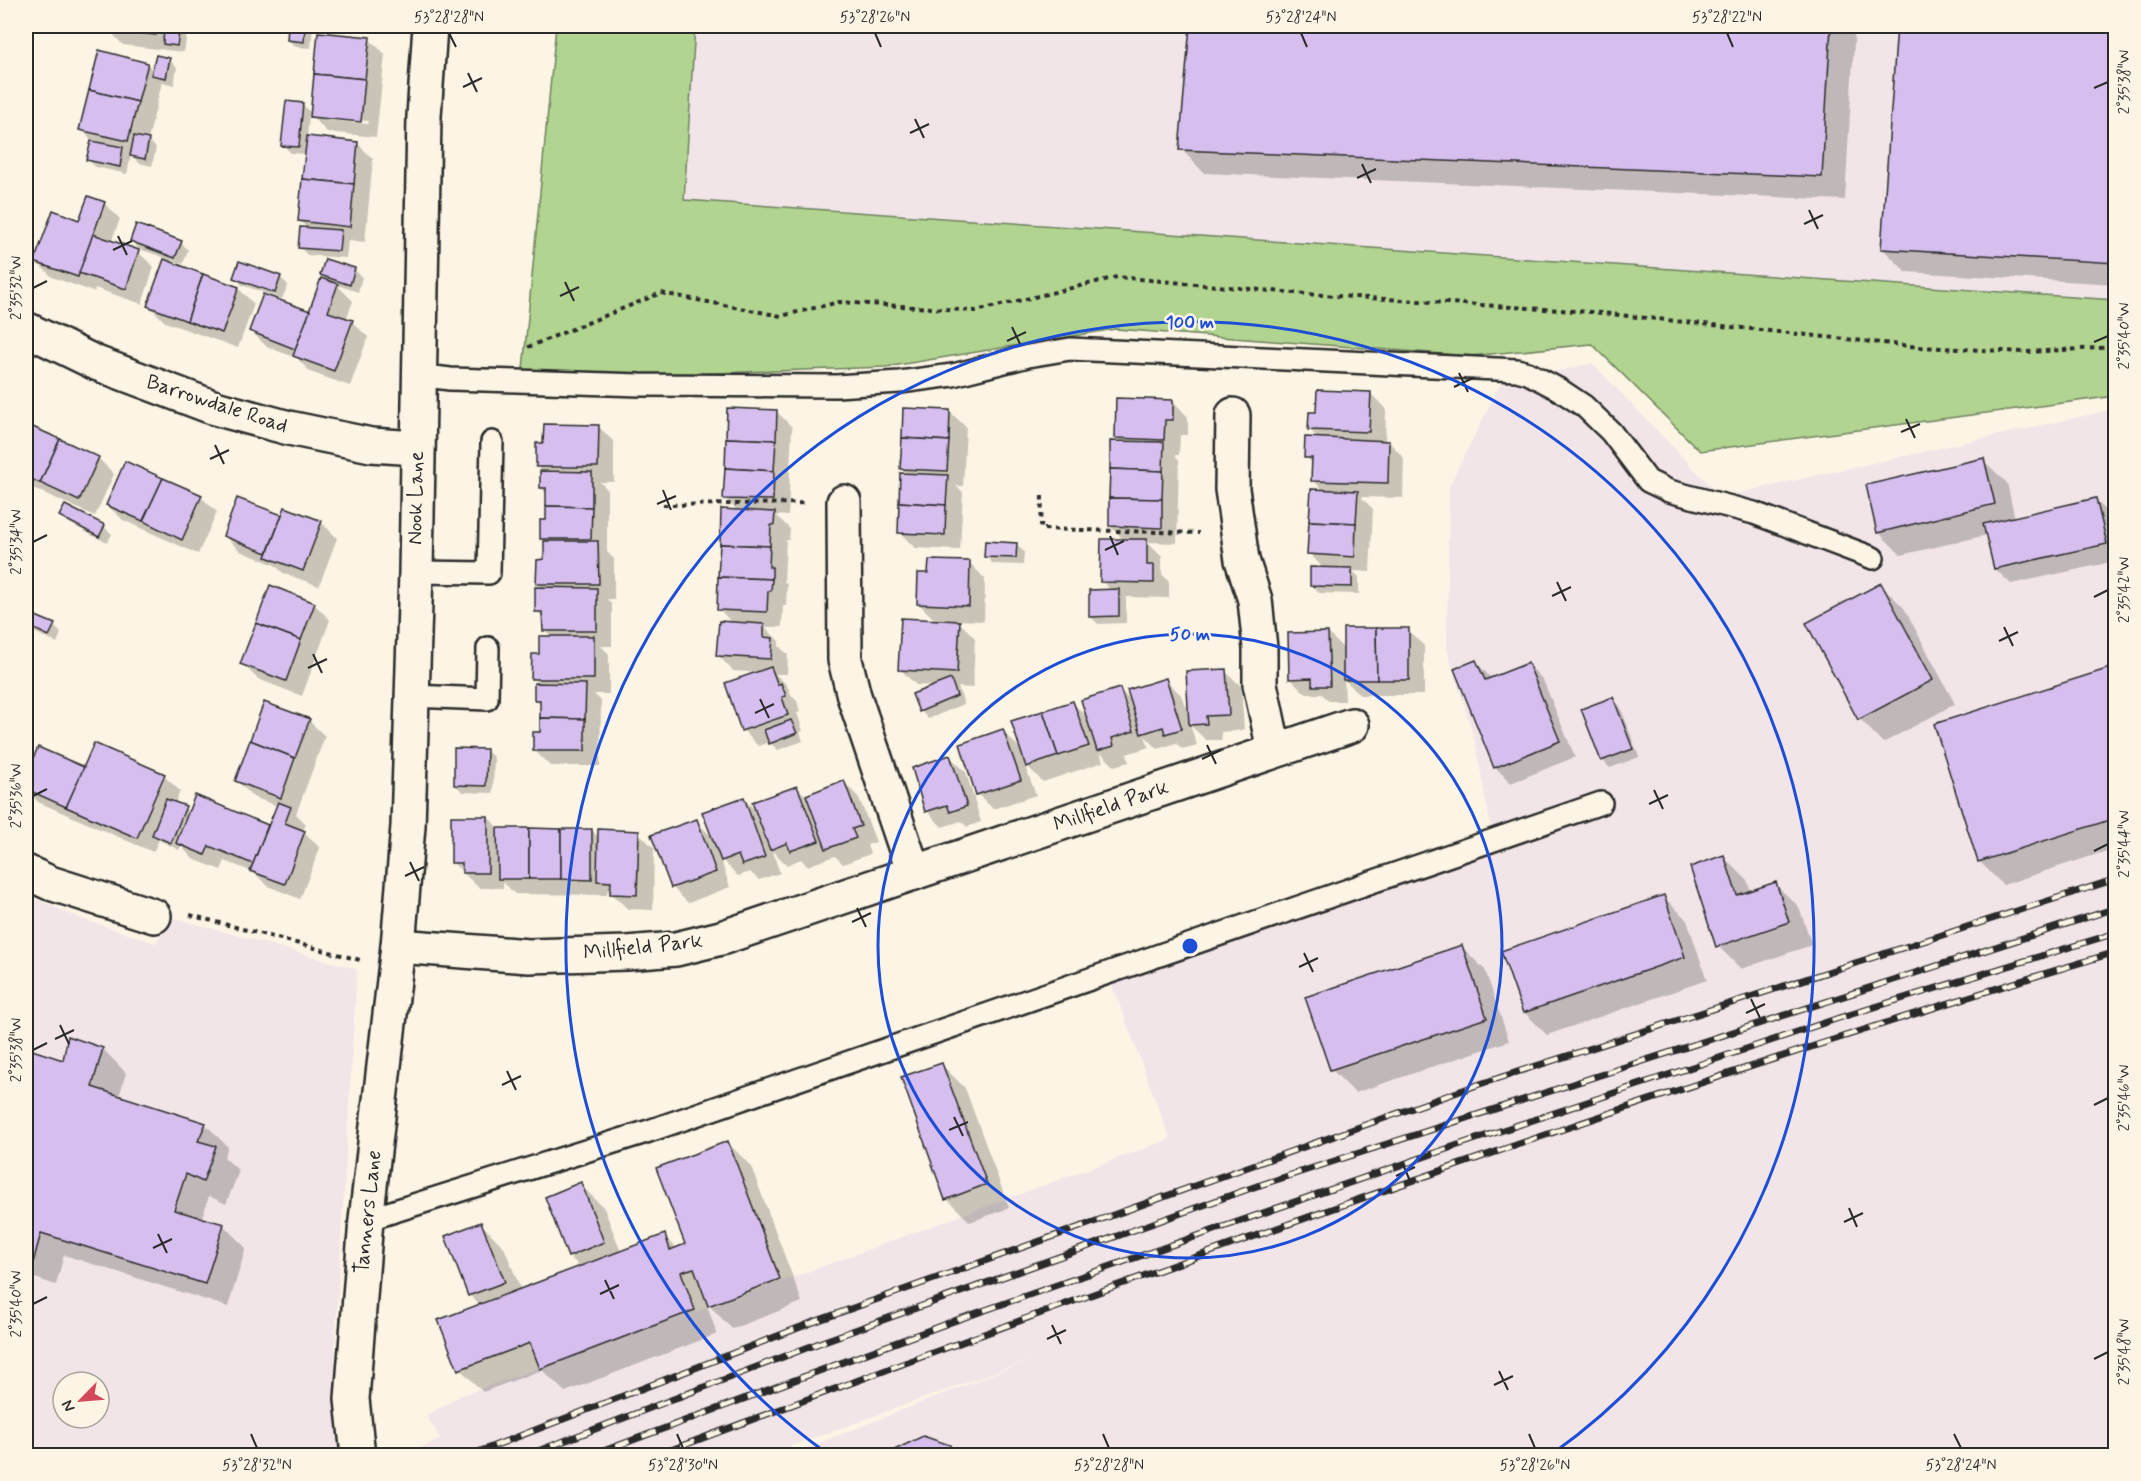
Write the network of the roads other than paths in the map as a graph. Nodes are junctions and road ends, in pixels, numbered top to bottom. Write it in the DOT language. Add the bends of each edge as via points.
graph roads {
  1 [pos="430,26"];
  2 [pos="26,329"];
  3 [pos="418,375"];
  4 [pos="1233,415"];
  5 [pos="492,442"];
  6 [pos="417,448"];
  7 [pos="844,502"];
  8 [pos="1873,558"];
  9 [pos="416,572"];
  10 [pos="488,648"];
  11 [pos="411,696"];
  12 [pos="1352,725"];
  13 [pos="1274,750"];
  14 [pos="1601,803"];
  15 [pos="26,872"];
  16 [pos="914,873"];
  17 [pos="154,916"];
  18 [pos="396,958"];
  19 [pos="366,1220"];
  20 [pos="358,1455"];
  1 -- 3 [label="street, Nook Lane"];
  2 -- 6 [label="street, Barrowdale Road" via="96,363 215,408 371,445"];
  3 -- 6 [label="street, Nook Lane"];
  3 -- 8 [label="lane" via="651,386 837,386 953,375 1070,349 1517,370 1584,406 1611,432 1648,481 1669,491 1754,513"];
  4 -- 13 [label="street" via="1233,489 1242,560 1255,600 1260,684"];
  5 -- 9 [label="lane" via="489,573"];
  6 -- 9 [label="street, Nook Lane"];
  7 -- 16 [label="street" via="845,660"];
  9 -- 11 [label="street, Nook Lane"];
  10 -- 11 [label="lane" via="487,699"];
  11 -- 18 [label="street, Nook Lane" via="408,826"];
  12 -- 13 [label="street, Millfield Park"];
  13 -- 16 [label="street, Millfield Park"];
  14 -- 19 [label="lane" via="649,1131"];
  15 -- 17 [label="street"];
  16 -- 18 [label="street, Millfield Park" via="721,938 676,948 627,953"];
  18 -- 19 [label="street, Tanners Lane"];
  19 -- 20 [label="street, Tanners Lane" via="352,1399"];
}
